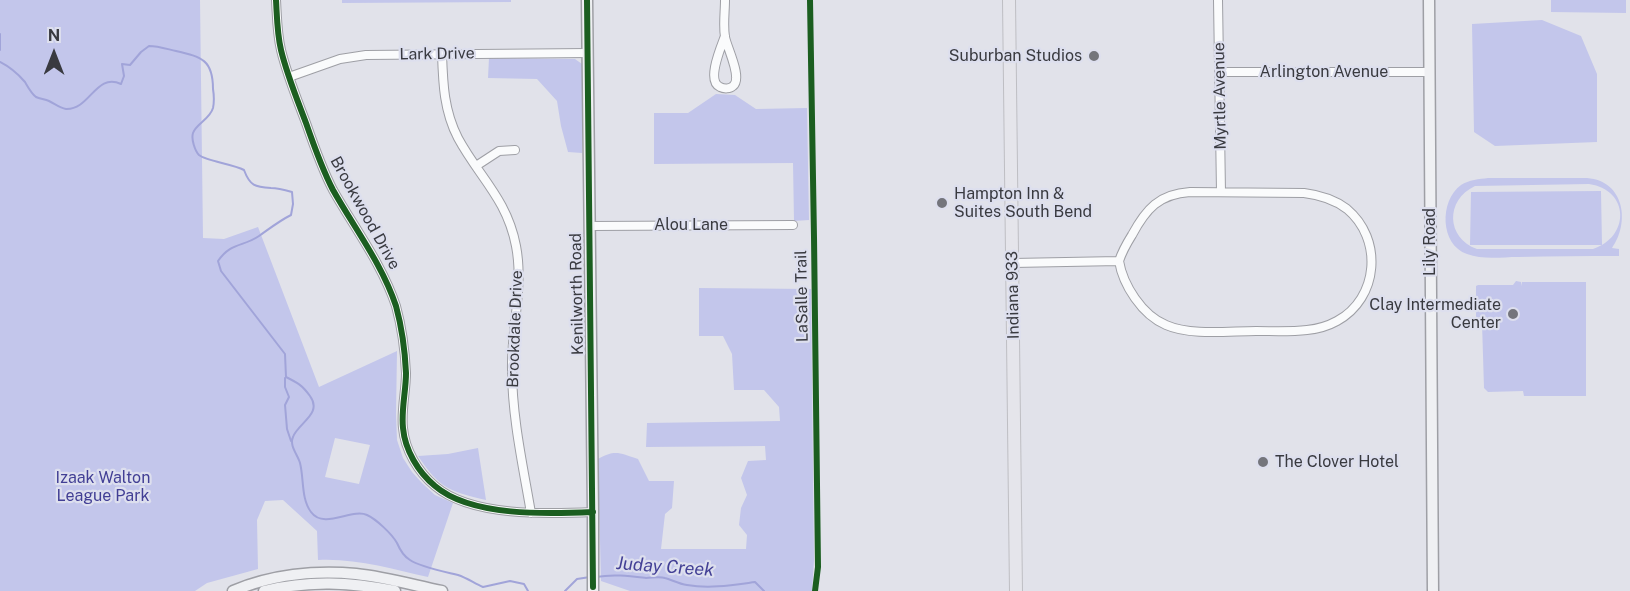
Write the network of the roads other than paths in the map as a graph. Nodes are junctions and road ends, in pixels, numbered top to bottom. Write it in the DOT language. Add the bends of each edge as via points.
graph roads {
  1 [pos="276,0"];
  2 [pos="587,0"];
  3 [pos="725,0"];
  4 [pos="1009,0"];
  5 [pos="1218,0"];
  6 [pos="1429,0"];
  7 [pos="725,36"];
  8 [pos="588,53"];
  9 [pos="442,54"];
  10 [pos="1219,72"];
  11 [pos="1430,72"];
  12 [pos="289,77"];
  13 [pos="514,150"];
  14 [pos="476,166"];
  15 [pos="1221,192"];
  16 [pos="793,225"];
  17 [pos="590,226"];
  18 [pos="1119,261"];
  19 [pos="1013,263"];
  20 [pos="593,512"];
  21 [pos="531,513"];
  22 [pos="593,589"];
  23 [pos="233,591"];
  24 [pos="264,591"];
  25 [pos="395,591"];
  26 [pos="442,591"];
  27 [pos="1016,591"];
  28 [pos="1433,591"];
  1 -- 12 [label="street, Brookwood Drive" via="279,38"];
  2 -- 8 [label="street, Kenilworth Road"];
  3 -- 7 [label="street"];
  4 -- 19 [label="main road, Indiana 933"];
  5 -- 10 [label="street, Myrtle Avenue"];
  6 -- 11 [label="street, Lily Road"];
  7 -- 7 [label="street" via="714,76 718,86 728,88 734,86 737,74"];
  8 -- 9 [label="street, Lark Drive"];
  8 -- 17 [label="street, Kenilworth Road"];
  9 -- 12 [label="street, Lark Drive" via="351,57"];
  9 -- 14 [label="street, Brookdale Drive" via="447,110 459,140"];
  10 -- 11 [label="street, Arlington Avenue"];
  10 -- 15 [label="street, Myrtle Avenue"];
  11 -- 28 [label="street, Lily Road"];
  12 -- 21 [label="street, Brookwood Drive" via="325,172 379,265 396,308 406,375 403,428 411,457 426,478 446,494 482,507"];
  13 -- 14 [label="street" via="499,151"];
  14 -- 21 [label="street, Brookdale Drive" via="505,212 516,246 518,282 512,389"];
  15 -- 18 [label="street" via="1176,194 1161,200 1146,212"];
  15 -- 18 [label="street" via="1305,193 1329,198 1346,208 1366,234 1372,255 1371,274 1358,303 1336,322 1304,331 1186,330 1165,325 1145,312 1121,272"];
  16 -- 17 [label="street, Alou Lane"];
  17 -- 20 [label="street, Kenilworth Road"];
  18 -- 19 [label="street"];
  19 -- 27 [label="main road, Indiana 933"];
  20 -- 21 [label="street, Brookwood Drive"];
  20 -- 22 [label="street, Kenilworth Road"];
  23 -- 26 [label="street" via="287,576 334,573"];
  24 -- 25 [label="street" via="334,582"];
}
